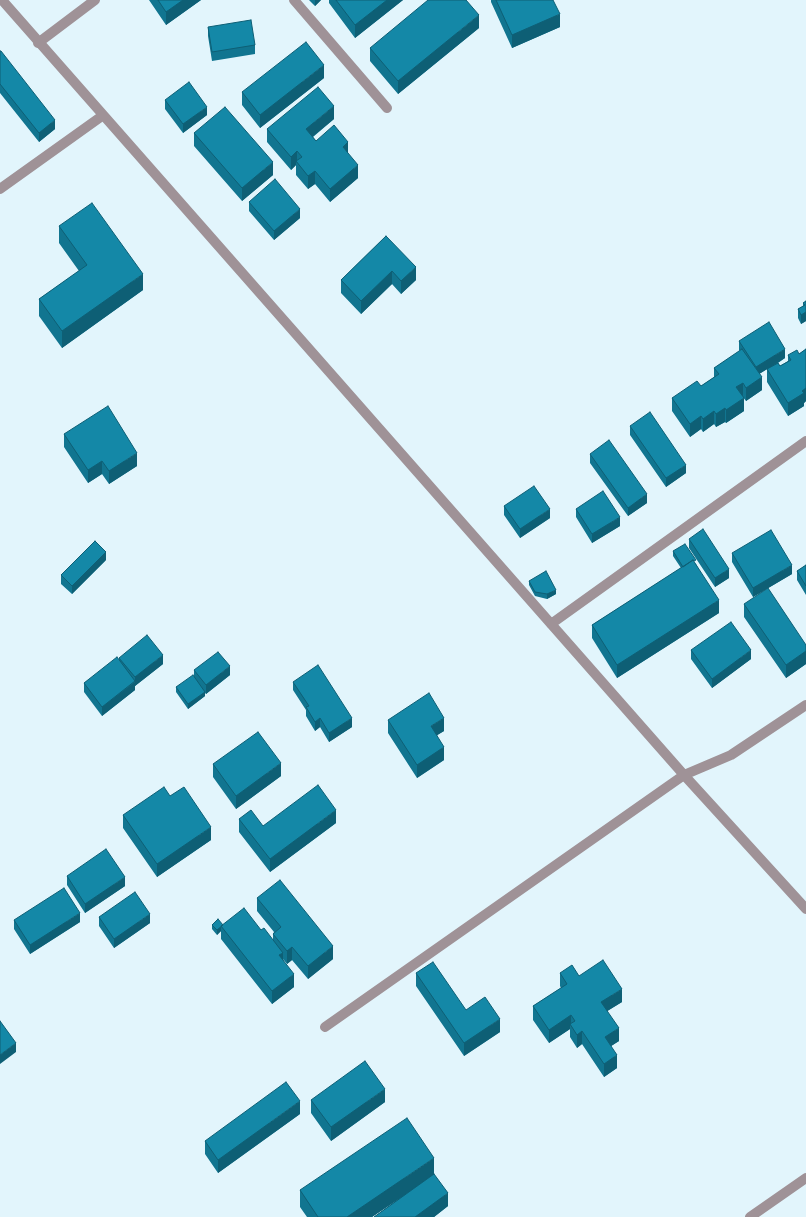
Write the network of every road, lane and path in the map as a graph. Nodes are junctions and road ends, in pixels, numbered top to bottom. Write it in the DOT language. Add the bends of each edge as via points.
graph roads {
  1 [pos="2,0"];
  2 [pos="95,0"];
  3 [pos="294,0"];
  4 [pos="38,43"];
  5 [pos="387,108"];
  6 [pos="102,116"];
  7 [pos="0,189"];
  8 [pos="806,441"];
  9 [pos="551,624"];
  10 [pos="806,705"];
  11 [pos="684,775"];
  12 [pos="806,909"];
  13 [pos="325,1027"];
  14 [pos="806,1178"];
  15 [pos="750,1217"];
  1 -- 4 [label="street"];
  2 -- 4 [label="street"];
  3 -- 5 [label="street"];
  4 -- 6 [label="street"];
  6 -- 7 [label="street"];
  6 -- 9 [label="street"];
  8 -- 9 [label="street"];
  9 -- 11 [label="street"];
  10 -- 11 [label="street" via="731,755"];
  11 -- 12 [label="street"];
  11 -- 13 [label="street"];
  14 -- 15 [label="street"];
}
